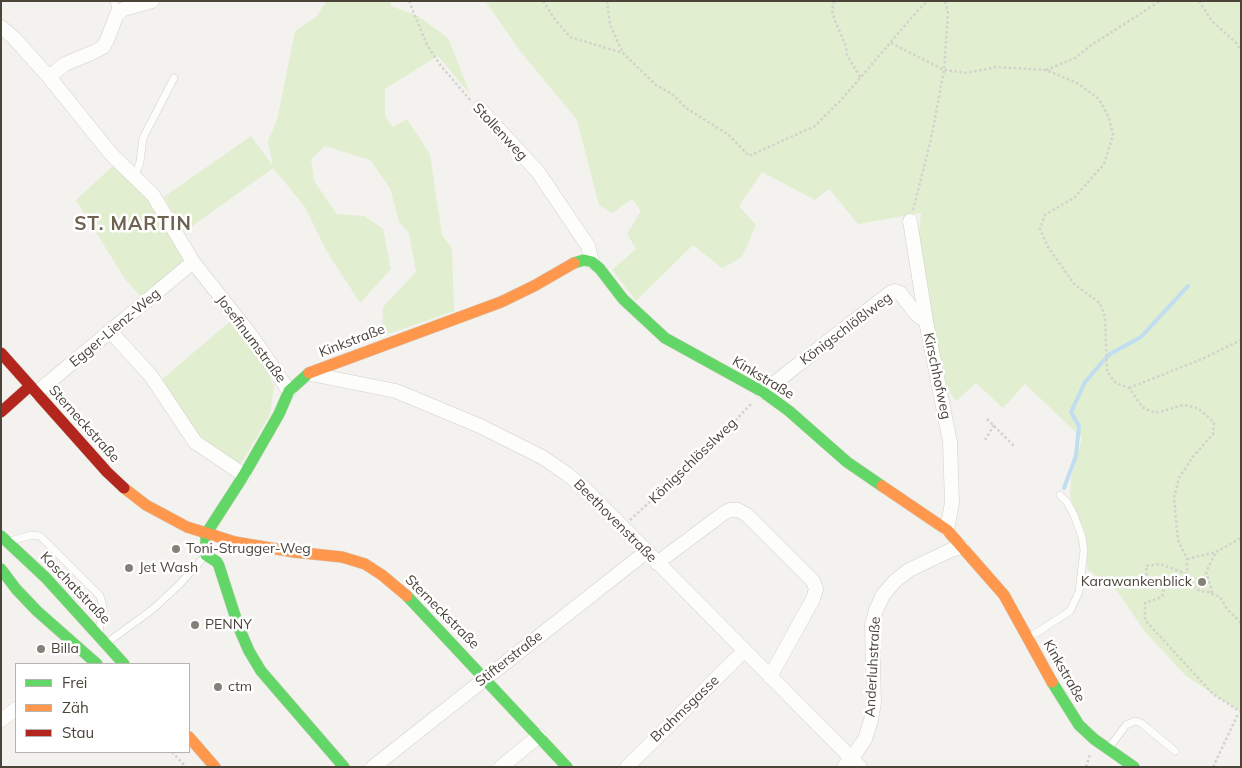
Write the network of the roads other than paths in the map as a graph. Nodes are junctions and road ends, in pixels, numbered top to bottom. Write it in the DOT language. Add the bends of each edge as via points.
graph roads {
  1 [pos="152,1"];
  2 [pos="115,8"];
  3 [pos="1,27"];
  4 [pos="49,77"];
  5 [pos="174,78"];
  6 [pos="479,108"];
  7 [pos="135,176"];
  8 [pos="910,221"];
  9 [pos="193,262"];
  10 [pos="592,262"];
  11 [pos="926,321"];
  12 [pos="110,331"];
  13 [pos="1,352"];
  14 [pos="308,374"];
  15 [pos="33,390"];
  16 [pos="289,391"];
  17 [pos="762,392"];
  18 [pos="1,412"];
  19 [pos="244,475"];
  20 [pos="1060,495"];
  21 [pos="947,530"];
  22 [pos="206,534"];
  23 [pos="4,539"];
  24 [pos="962,547"];
  25 [pos="646,552"];
  26 [pos="206,555"];
  27 [pos="657,563"];
  28 [pos="1,569"];
  29 [pos="46,578"];
  30 [pos="16,589"];
  31 [pos="102,639"];
  32 [pos="1028,639"];
  33 [pos="744,651"];
  34 [pos="92,660"];
  35 [pos="79,663"];
  36 [pos="123,663"];
  37 [pos="770,676"];
  38 [pos="485,678"];
  39 [pos="15,710"];
  40 [pos="1,720"];
  41 [pos="539,736"];
  42 [pos="190,738"];
  43 [pos="1109,748"];
  44 [pos="1175,751"];
  45 [pos="852,764"];
  46 [pos="215,767"];
  47 [pos="344,767"];
  48 [pos="373,767"];
  49 [pos="501,767"];
  50 [pos="567,767"];
  51 [pos="627,767"];
  52 [pos="1134,767"];
  1 -- 2 [label="street" via="124,9"];
  2 -- 4 [label="street" via="103,47 65,64"];
  3 -- 4 [label="street, Josefinumstraße"];
  4 -- 7 [label="street, Josefinumstraße" via="101,142"];
  5 -- 7 [label="lane" via="143,138"];
  6 -- 10 [label="street, Stollenweg" via="538,172 588,246"];
  7 -- 9 [label="street, Josefinumstraße" via="153,195"];
  8 -- 11 [label="street, Kirschhofweg"];
  9 -- 12 [label="street, Egger-Lienz-Weg"];
  9 -- 16 [label="street, Josefinumstraße" via="250,334"];
  10 -- 14 [label="street, Kinkstraße" via="576,262 501,302"];
  10 -- 17 [label="street, Kinkstraße" via="622,299 665,338"];
  11 -- 17 [label="street, Königschlößlweg" via="917,315 900,293 890,293"];
  11 -- 21 [label="street, Kirschhofweg" via="950,442 952,503"];
  12 -- 15 [label="street, Egger-Lienz-Weg"];
  12 -- 19 [label="street" via="151,376 195,442"];
  13 -- 15 [label="street, Sterneckstraße"];
  14 -- 16 [label="street, Kinkstraße"];
  14 -- 25 [label="street, Beethovenstraße" via="396,391 480,426 542,457 583,487"];
  15 -- 18 [label="street, Egger-Lienz-Weg"];
  15 -- 22 [label="street, Sterneckstraße" via="88,453 124,488 169,518"];
  16 -- 19 [label="street, Josefinumstraße"];
  17 -- 21 [label="street, Kinkstraße" via="847,462"];
  19 -- 22 [label="street, Josefinumstraße"];
  20 -- 32 [label="lane" via="1074,515 1082,537 1084,550 1079,592 1070,611"];
  21 -- 24 [label="street, Kinkstraße"];
  22 -- 26 [label="street"];
  22 -- 38 [label="street, Sterneckstraße" via="235,542 342,557 365,564 415,603"];
  23 -- 29 [label="street, Koschatstraße"];
  23 -- 31 [label="lane" via="40,536 100,596 103,606"];
  24 -- 32 [label="street, Kinkstraße" via="1004,594"];
  24 -- 45 [label="street, Anderluhstraße" via="909,570 883,595 872,625 874,702 871,720"];
  25 -- 27 [label="street, Beethovenstraße"];
  25 -- 38 [label="street, Stifterstraße"];
  26 -- 31 [label="lane" via="154,609"];
  26 -- 47 [label="street" via="219,566 238,628 261,671"];
  27 -- 33 [label="street, Beethovenstraße"];
  27 -- 37 [label="street" via="730,510 747,514 813,581 816,589"];
  28 -- 30 [label="street"];
  29 -- 30 [label="street" via="33,577"];
  29 -- 31 [label="street, Koschatstraße"];
  30 -- 34 [label="street"];
  31 -- 34 [label="street" via="95,647"];
  31 -- 36 [label="street, Koschatstraße"];
  32 -- 43 [label="street, Kinkstraße" via="1070,712 1086,733"];
  33 -- 37 [label="street, Beethovenstraße"];
  33 -- 51 [label="street, Brahmsgasse"];
  34 -- 35 [label="street"];
  37 -- 45 [label="street, Beethovenstraße"];
  38 -- 41 [label="street, Sterneckstraße"];
  38 -- 48 [label="street, Stifterstraße"];
  39 -- 40 [label="street"];
  41 -- 49 [label="street"];
  41 -- 50 [label="street, Sterneckstraße"];
  42 -- 46 [label="street"];
  43 -- 44 [label="lane" via="1126,725 1135,721"];
  43 -- 52 [label="street, Kinkstraße"];
}
